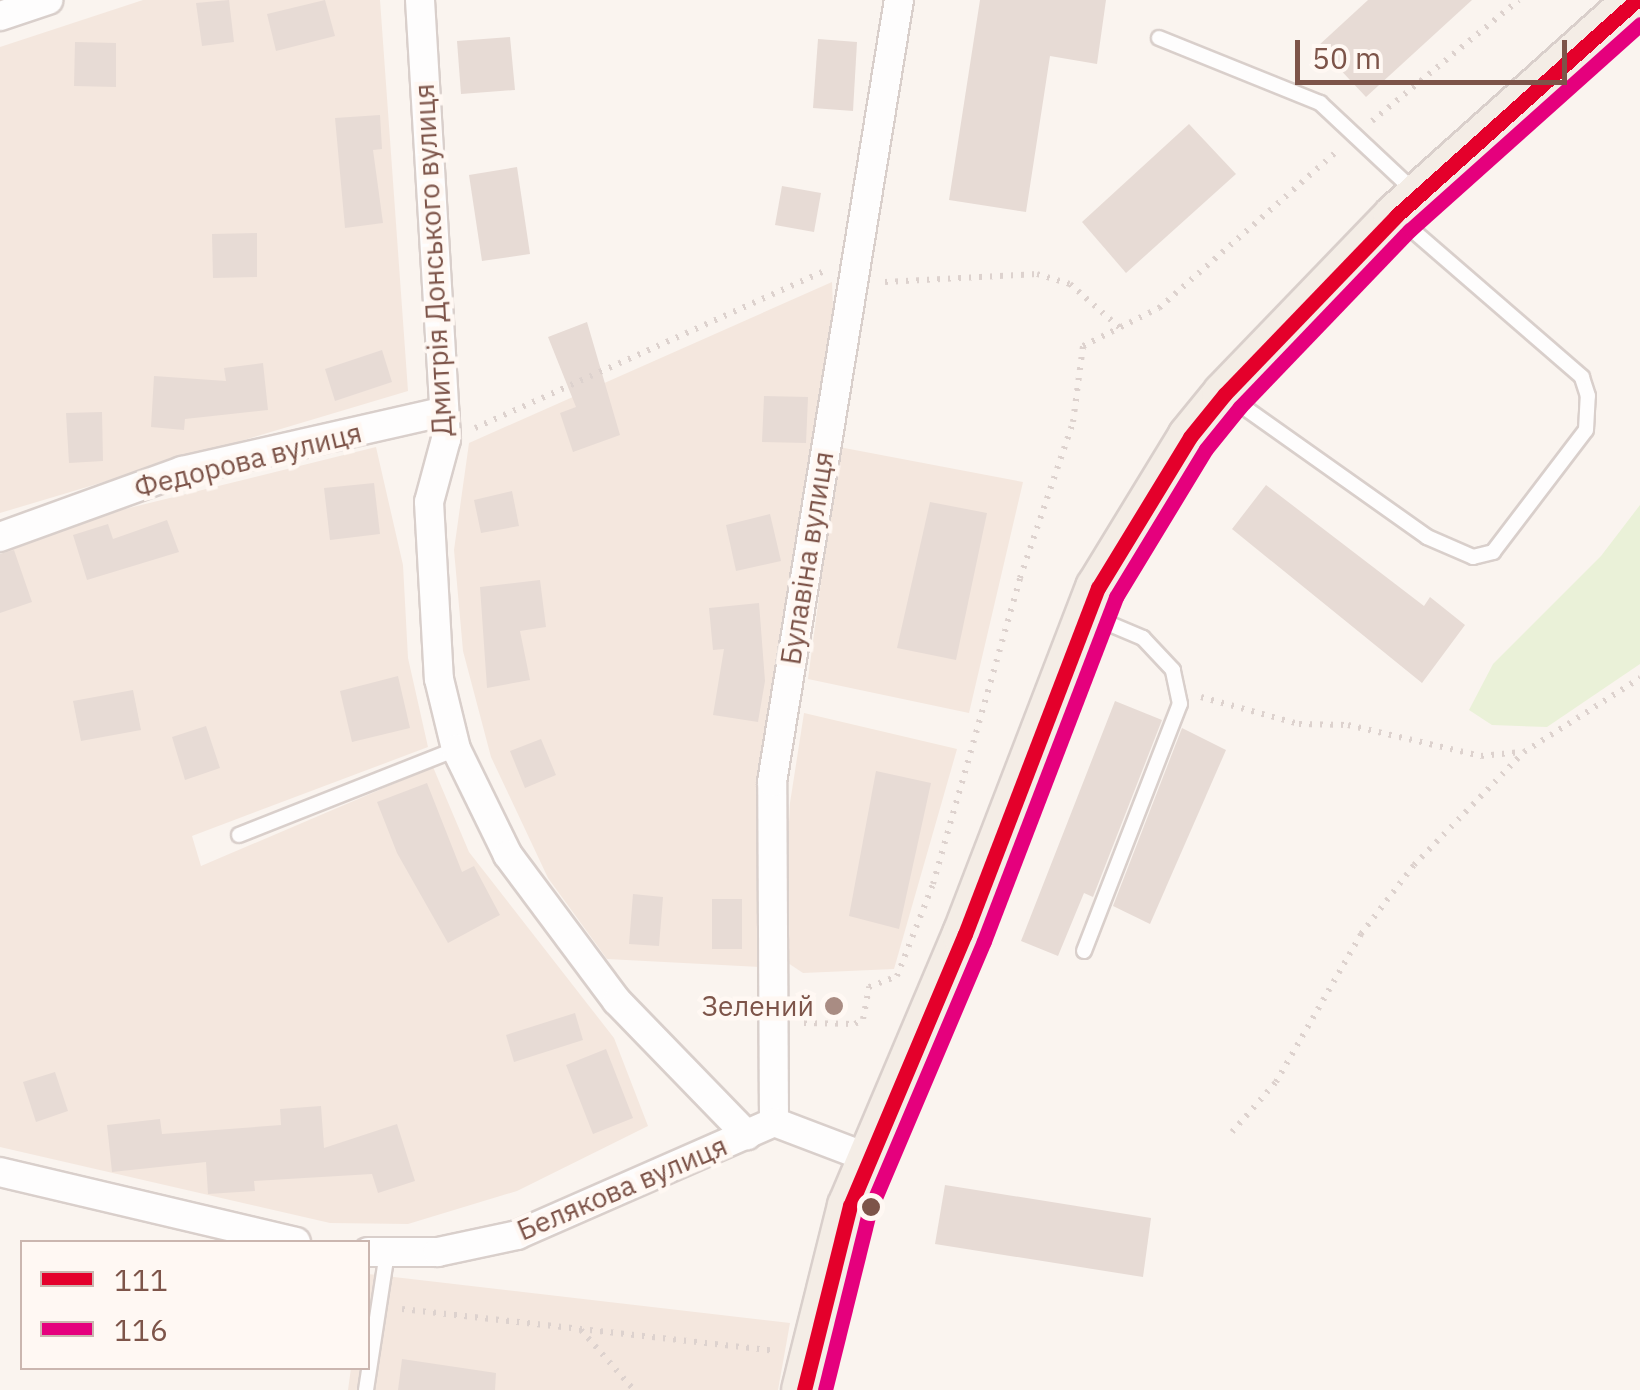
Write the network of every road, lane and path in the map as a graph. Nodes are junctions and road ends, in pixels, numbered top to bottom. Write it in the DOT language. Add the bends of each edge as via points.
graph roads {
  1 [pos="48,0"];
  2 [pos="420,0"];
  3 [pos="900,0"];
  4 [pos="1519,0"];
  5 [pos="1630,15"];
  6 [pos="0,16"];
  7 [pos="1159,38"];
  8 [pos="1356,134"];
  9 [pos="1408,206"];
  10 [pos="855,266"];
  11 [pos="1120,328"];
  12 [pos="1225,394"];
  13 [pos="444,426"];
  14 [pos="0,536"];
  15 [pos="1088,615"];
  16 [pos="1640,678"];
  17 [pos="1177,687"];
  18 [pos="456,750"];
  19 [pos="1524,752"];
  20 [pos="239,836"];
  21 [pos="1084,951"];
  22 [pos="773,1023"];
  23 [pos="774,1122"];
  24 [pos="1232,1132"];
  25 [pos="747,1134"];
  26 [pos="868,1158"];
  27 [pos="0,1172"];
  28 [pos="288,1240"];
  29 [pos="377,1252"];
  30 [pos="380,1307"];
  31 [pos="580,1329"];
  32 [pos="370,1366"];
  33 [pos="807,1372"];
  34 [pos="634,1390"];
  1 -- 6 [label="street"];
  2 -- 13 [label="street, Дмитрія Донського вулиця"];
  3 -- 10 [label="street, Булавіна вулиця"];
  4 -- 8 [label="path"];
  5 -- 9 [label="main road"];
  7 -- 8 [label="lane" via="1320,103"];
  8 -- 9 [label="lane"];
  8 -- 11 [label="path" via="1159,308"];
  9 -- 12 [label="main road"];
  9 -- 12 [label="lane" via="1582,377 1588,396 1586,430 1494,552 1473,557 1427,537"];
  10 -- 11 [label="path" via="878,282 1038,274 1070,284"];
  10 -- 13 [label="path"];
  10 -- 22 [label="street, Булавіна вулиця" via="772,782"];
  11 -- 22 [label="path" via="1083,346 1073,422 1020,578 933,884 896,976 869,987 864,1019 855,1024"];
  12 -- 15 [label="main road" via="1190,437"];
  13 -- 14 [label="street, Федорова вулиця" via="182,470"];
  13 -- 18 [label="street, Дмитрія Донського вулиця" via="429,502 439,679"];
  15 -- 17 [label="lane" via="1143,638 1173,670"];
  15 -- 26 [label="main road" via="965,934"];
  16 -- 19 [label="path"];
  17 -- 19 [label="path" via="1299,724 1348,725 1481,756"];
  17 -- 21 [label="lane" via="1180,704"];
  18 -- 20 [label="lane"];
  18 -- 25 [label="street, Дмитрія Донського вулиця" via="508,855 616,1001"];
  19 -- 24 [label="path" via="1414,865 1361,934 1276,1082"];
  22 -- 23 [label="street, Булавіна вулиця"];
  23 -- 25 [label="street, Белякова вулиця"];
  23 -- 26 [label="street"];
  25 -- 29 [label="street, Белякова вулиця" via="517,1235 438,1252"];
  26 -- 33 [label="main road"];
  27 -- 28 [label="street"];
  29 -- 30 [label="lane"];
  30 -- 31 [label="path"];
  30 -- 32 [label="lane"];
  31 -- 33 [label="path"];
  31 -- 34 [label="path"];
}
